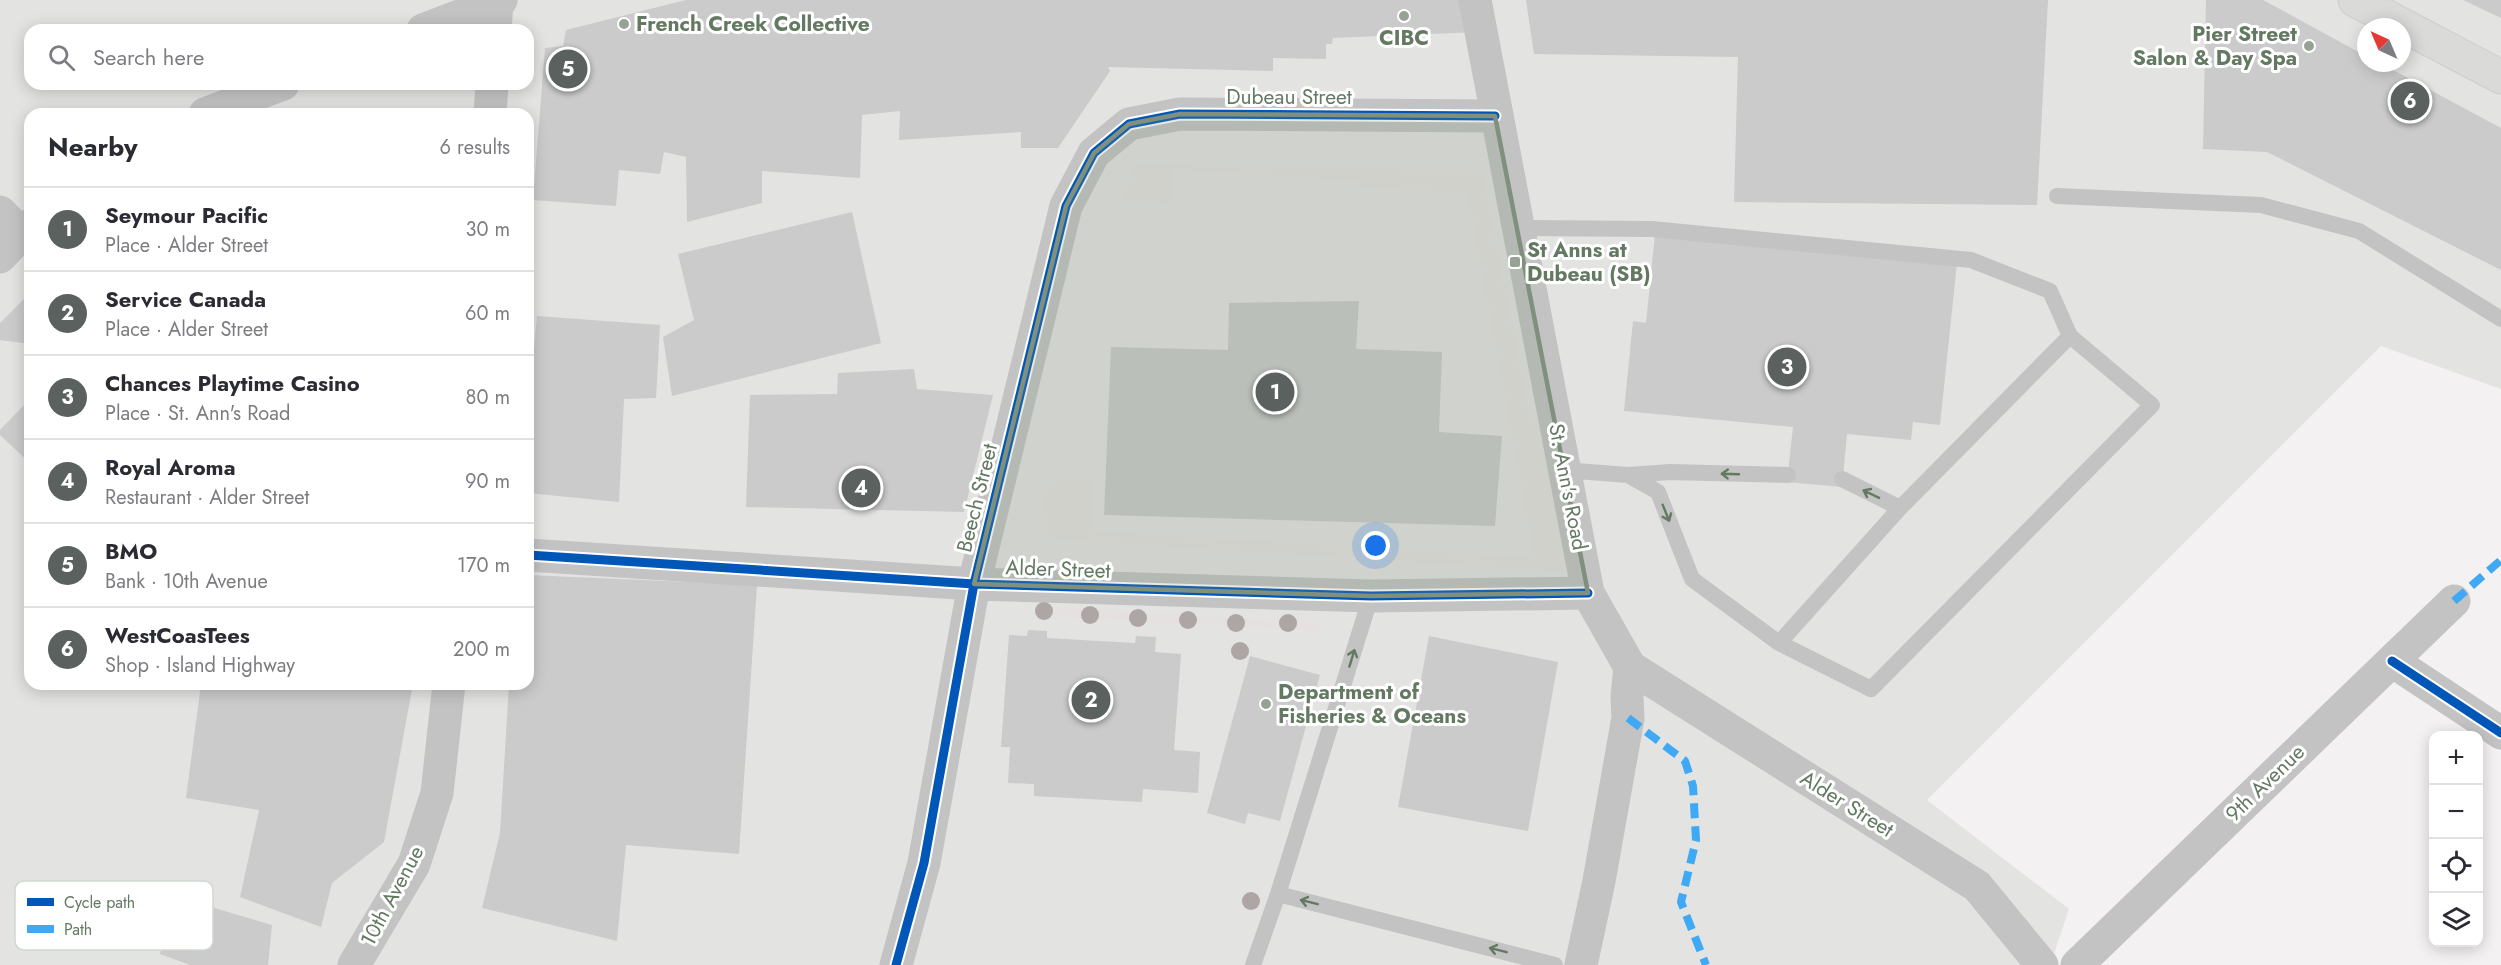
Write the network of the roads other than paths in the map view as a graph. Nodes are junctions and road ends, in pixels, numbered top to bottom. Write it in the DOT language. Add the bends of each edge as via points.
graph roads {
  1 [pos="1475,0"];
  2 [pos="2355,0"];
  3 [pos="451,9"];
  4 [pos="498,11"];
  5 [pos="431,24"];
  6 [pos="2501,77"];
  7 [pos="267,90"];
  8 [pos="492,90"];
  9 [pos="221,108"];
  10 [pos="490,108"];
  11 [pos="1495,116"];
  12 [pos="1094,153"];
  13 [pos="2057,196"];
  14 [pos="1519,228"];
  15 [pos="2501,319"];
  16 [pos="2070,336"];
  17 [pos="1564,470"];
  18 [pos="1628,475"];
  19 [pos="1788,475"];
  20 [pos="1842,479"];
  21 [pos="1900,508"];
  22 [pos="534,555"];
  23 [pos="974,584"];
  24 [pos="1588,593"];
  25 [pos="1371,596"];
  26 [pos="2454,602"];
  27 [pos="1779,643"];
  28 [pos="2392,661"];
  29 [pos="1630,667"];
  30 [pos="448,690"];
  31 [pos="2501,733"];
  32 [pos="1278,894"];
  33 [pos="354,965"];
  34 [pos="896,965"];
  35 [pos="1253,965"];
  36 [pos="1555,965"];
  37 [pos="1581,965"];
  38 [pos="2043,965"];
  39 [pos="2077,965"];
  1 -- 11 [label="street, St. Ann's Road"];
  2 -- 6 [label="main road"];
  3 -- 4 [label="street"];
  3 -- 5 [label="street"];
  7 -- 9 [label="street"];
  8 -- 10 [label="street"];
  11 -- 12 [label="street, Dubeau Street" via="1180,114 1129,124"];
  11 -- 14 [label="street, St. Ann's Road"];
  12 -- 23 [label="street, Beech Street" via="1066,206"];
  13 -- 15 [label="lane" via="2260,205 2359,231"];
  14 -- 16 [label="lane" via="1652,229 1971,260 2050,291"];
  14 -- 17 [label="street, St. Ann's Road"];
  16 -- 21 [label="lane"];
  16 -- 27 [label="lane" via="2151,405 1871,689"];
  17 -- 18 [label="lane"];
  17 -- 24 [label="street, St. Ann's Road"];
  19 -- 18 [label="lane, one-way"];
  18 -- 27 [label="lane, one-way" via="1658,492 1692,579"];
  21 -- 20 [label="lane, one-way"];
  21 -- 27 [label="lane"];
  22 -- 23 [label="street, Alder Street"];
  23 -- 25 [label="street, Alder Street"];
  23 -- 34 [label="street, Beech Street" via="924,863"];
  24 -- 25 [label="street, Alder Street"];
  24 -- 29 [label="street, St. Ann's Road"];
  32 -- 25 [label="lane, one-way"];
  26 -- 28 [label="street, 9th Avenue"];
  28 -- 31 [label="street"];
  28 -- 39 [label="street, 9th Avenue"];
  29 -- 37 [label="street" via="1628,718"];
  29 -- 38 [label="street, Alder Street" via="1977,886"];
  30 -- 33 [label="street, 10th Avenue" via="437,794 414,864"];
  32 -- 35 [label="lane"];
  36 -- 32 [label="lane, one-way"];
}
